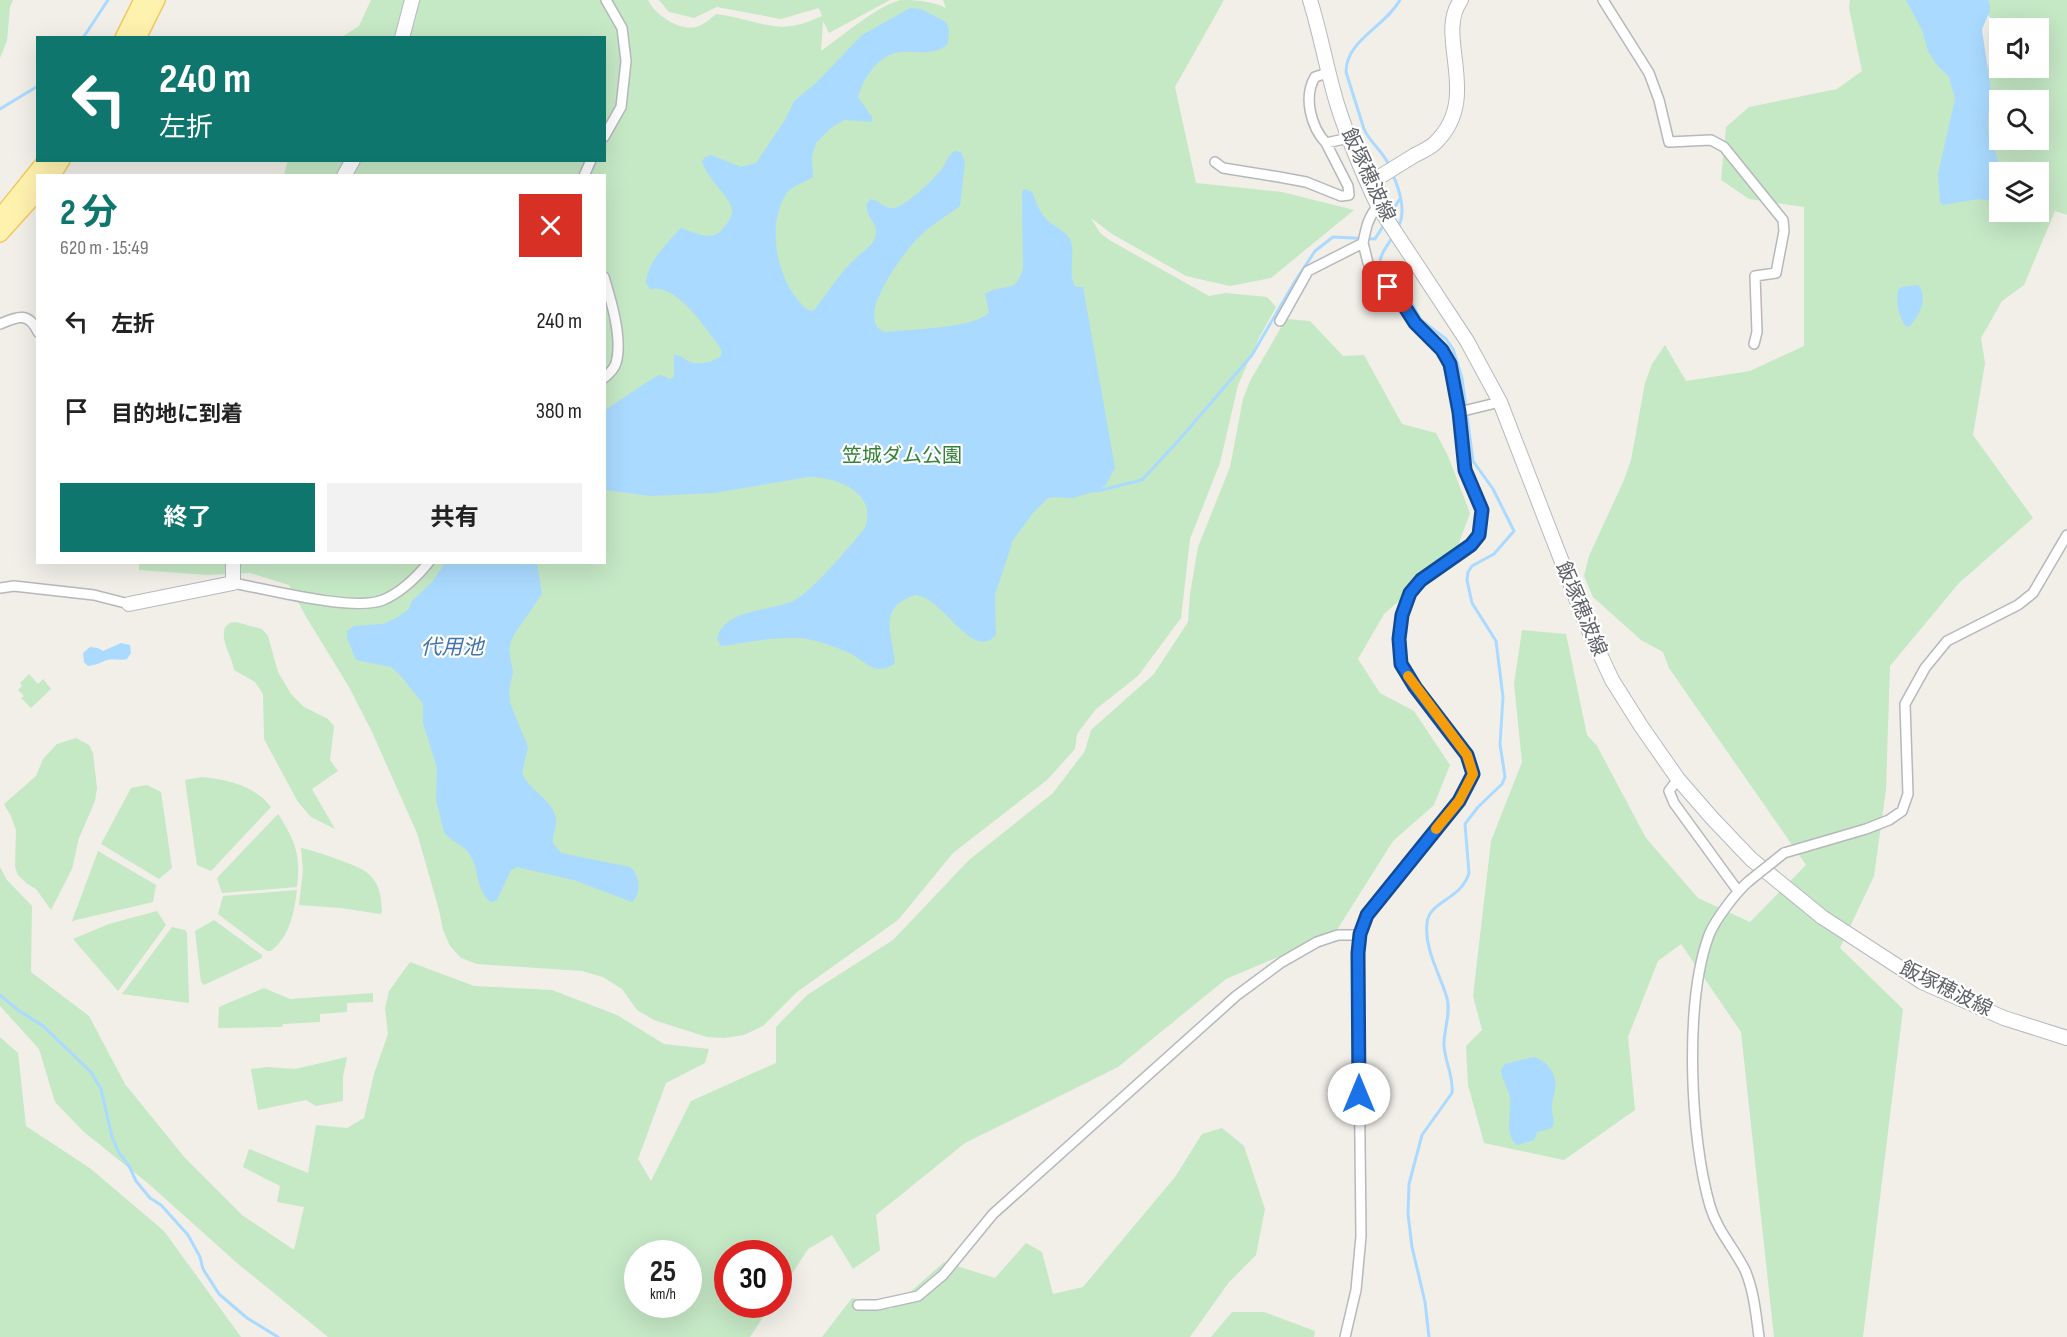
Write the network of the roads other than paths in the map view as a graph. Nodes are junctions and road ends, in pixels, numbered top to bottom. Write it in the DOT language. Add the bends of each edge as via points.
graph roads {
  1 [pos="142,0"];
  2 [pos="157,0"];
  3 [pos="412,0"];
  4 [pos="606,0"];
  5 [pos="1310,0"];
  6 [pos="1460,0"];
  7 [pos="1603,0"];
  8 [pos="124,36"];
  9 [pos="139,36"];
  10 [pos="403,36"];
  11 [pos="1330,72"];
  12 [pos="606,133"];
  13 [pos="1349,138"];
  14 [pos="1326,143"];
  15 [pos="44,162"];
  16 [pos="1215,162"];
  17 [pos="1368,184"];
  18 [pos="36,194"];
  19 [pos="1378,206"];
  20 [pos="0,217"];
  21 [pos="0,234"];
  22 [pos="1363,243"];
  23 [pos="606,285"];
  24 [pos="1280,321"];
  25 [pos="0,324"];
  26 [pos="36,329"];
  27 [pos="1754,344"];
  28 [pos="606,376"];
  29 [pos="1500,402"];
  30 [pos="1459,412"];
  31 [pos="2067,535"];
  32 [pos="233,564"];
  33 [pos="427,564"];
  34 [pos="232,583"];
  35 [pos="0,588"];
  36 [pos="129,604"];
  37 [pos="1678,779"];
  38 [pos="1738,891"];
  39 [pos="1360,934"];
  40 [pos="2067,1038"];
  41 [pos="858,1305"];
  42 [pos="1345,1337"];
  43 [pos="1759,1337"];
  1 -- 8 [label="main road"];
  2 -- 9 [label="main road"];
  3 -- 10 [label="main road"];
  4 -- 12 [label="street" via="622,28 626,61 621,107"];
  5 -- 11 [label="main road, 飯塚穂波線"];
  6 -- 17 [label="main road" via="1452,26 1457,102 1448,126 1434,144"];
  7 -- 27 [label="street" via="1649,73 1668,142 1711,140 1724,147 1783,220 1776,273 1755,276"];
  11 -- 13 [label="main road, 飯塚穂波線"];
  11 -- 14 [label="street" via="1315,77 1311,83 1312,123"];
  13 -- 14 [label="street"];
  13 -- 17 [label="main road, 飯塚穂波線"];
  14 -- 16 [label="street" via="1348,186 1348,195 1341,196 1306,182 1223,168"];
  15 -- 20 [label="main road"];
  17 -- 19 [label="main road, 飯塚穂波線"];
  18 -- 21 [label="main road"];
  19 -- 22 [label="street" via="1367,224"];
  19 -- 29 [label="main road, 飯塚穂波線" via="1467,341"];
  22 -- 24 [label="street" via="1308,271"];
  22 -- 30 [label="street" via="1376,276 1442,350 1453,376"];
  23 -- 28 [label="street" via="617,331 617,361"];
  25 -- 26 [label="street" via="24,317"];
  29 -- 30 [label="street"];
  29 -- 37 [label="main road, 飯塚穂波線" via="1590,634 1612,680"];
  30 -- 39 [label="street" via="1465,470 1482,510 1479,535 1410,593 1399,639 1401,664 1467,755 1473,774 1459,801 1367,915"];
  31 -- 38 [label="street, bridge" via="2033,593 2018,605 1947,641 1925,668 1905,704 1908,794 1902,811 1866,829 1785,853"];
  32 -- 34 [label="main road"];
  33 -- 34 [label="street" via="399,591 381,601 363,604"];
  34 -- 36 [label="main road"];
  35 -- 36 [label="street" via="94,594"];
  37 -- 38 [label="street" via="1669,791 1674,803"];
  37 -- 40 [label="main road, 飯塚穂波線" via="1751,859 1822,917 1922,982 2004,1018"];
  38 -- 43 [label="street" via="1709,934 1695,995 1694,1070 1698,1142 1710,1207 1745,1271 1755,1303"];
  39 -- 41 [label="street" via="1338,935 1317,942 1236,996 993,1214 943,1275 918,1296"];
  39 -- 42 [label="street" via="1361,1236 1356,1290"];
}
